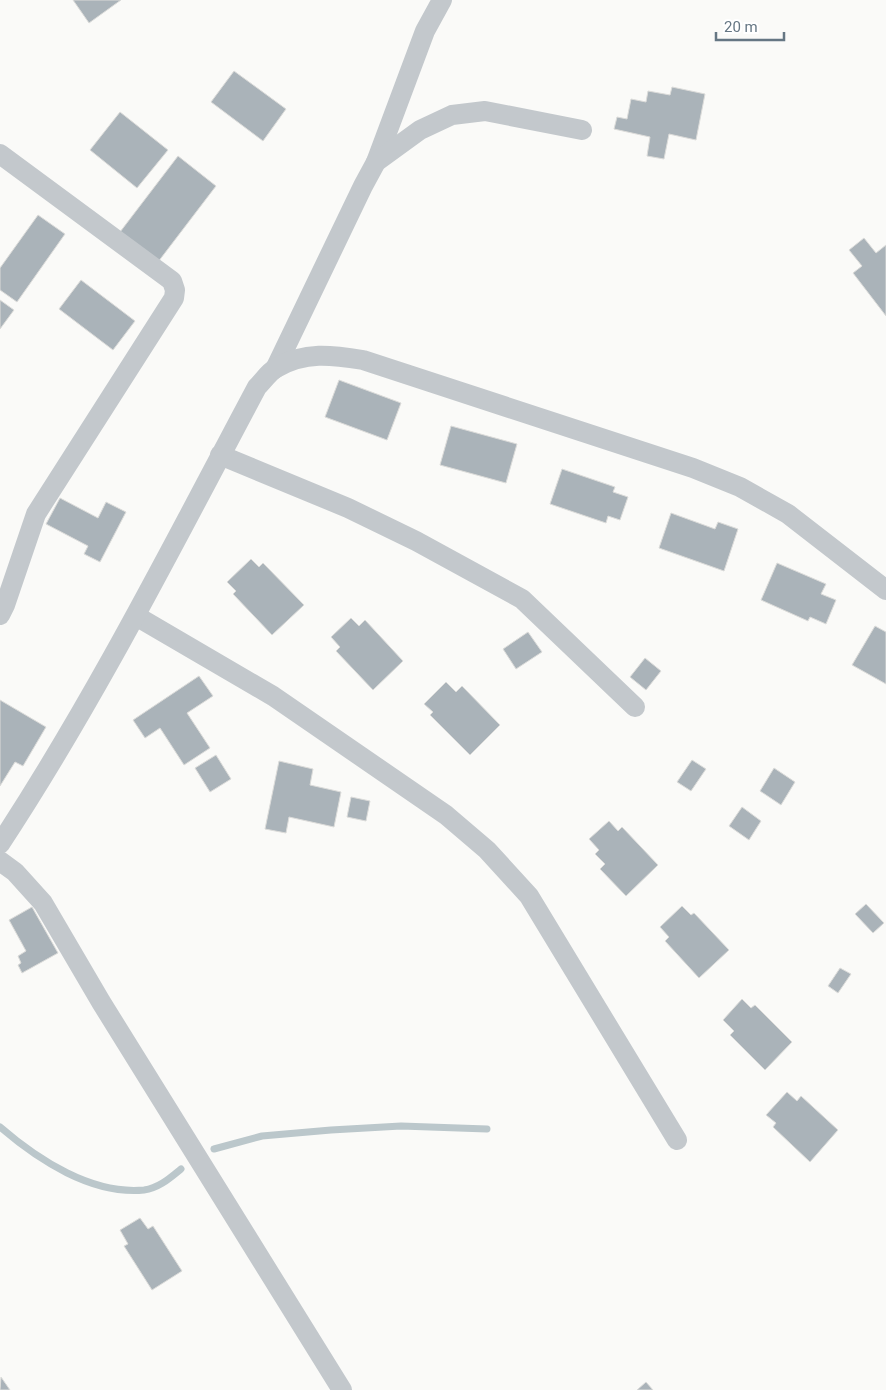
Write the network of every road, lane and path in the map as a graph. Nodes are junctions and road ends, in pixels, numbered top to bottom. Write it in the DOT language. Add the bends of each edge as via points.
graph roads {
  1 [pos="442,0"];
  2 [pos="582,130"];
  3 [pos="0,154"];
  4 [pos="376,162"];
  5 [pos="275,369"];
  6 [pos="220,455"];
  7 [pos="886,590"];
  8 [pos="0,615"];
  9 [pos="136,616"];
  10 [pos="635,708"];
  11 [pos="0,844"];
  12 [pos="0,861"];
  13 [pos="677,1140"];
  14 [pos="342,1390"];
  1 -- 4 [label="street" via="425,31"];
  2 -- 4 [label="street" via="485,111 452,115 420,130"];
  3 -- 8 [label="street" via="172,281 175,290 174,298 36,514"];
  4 -- 5 [label="street"];
  5 -- 6 [label="street" via="257,387"];
  5 -- 7 [label="street" via="300,358 330,355 363,360 693,468 740,487 788,514"];
  6 -- 9 [label="street"];
  6 -- 10 [label="street" via="408,536 522,599"];
  9 -- 11 [label="street"];
  9 -- 13 [label="street" via="273,696 446,815 487,850 529,896"];
  12 -- 14 [label="street" via="15,872 42,903"];
}
